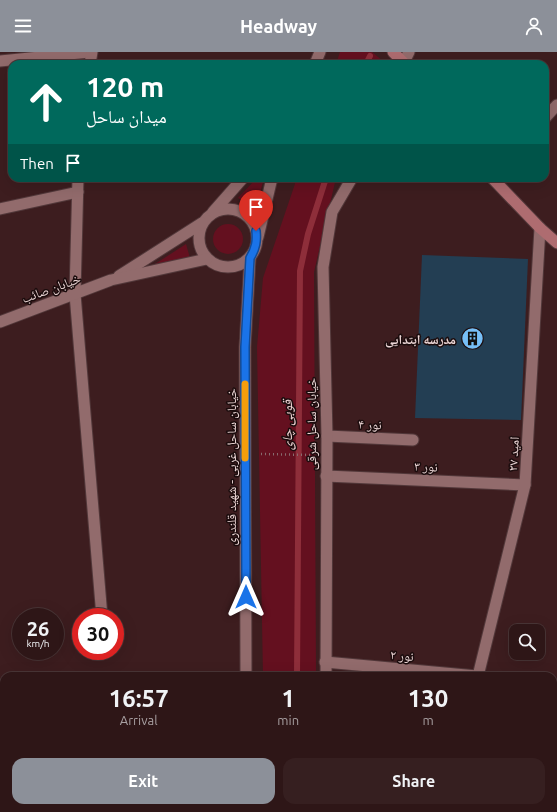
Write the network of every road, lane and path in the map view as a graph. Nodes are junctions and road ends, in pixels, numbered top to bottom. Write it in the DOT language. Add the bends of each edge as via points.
graph roads {
  1 [pos="91,52"];
  2 [pos="394,52"];
  3 [pos="10,60"];
  4 [pos="405,60"];
  5 [pos="557,105"];
  6 [pos="549,114"];
  7 [pos="78,182"];
  8 [pos="239,182"];
  9 [pos="271,182"];
  10 [pos="350,182"];
  11 [pos="496,182"];
  12 [pos="78,192"];
  13 [pos="0,209"];
  14 [pos="213,212"];
  15 [pos="202,223"];
  16 [pos="540,228"];
  17 [pos="257,240"];
  18 [pos="557,243"];
  19 [pos="250,258"];
  20 [pos="207,259"];
  21 [pos="111,280"];
  22 [pos="75,294"];
  23 [pos="0,322"];
  24 [pos="326,436"];
  25 [pos="413,440"];
  26 [pos="245,454"];
  27 [pos="326,455"];
  28 [pos="326,476"];
  29 [pos="526,485"];
  30 [pos="101,608"];
  31 [pos="326,662"];
  32 [pos="246,672"];
  33 [pos="326,672"];
  34 [pos="434,672"];
  35 [pos="478,672"];
  1 -- 3 [label="street"];
  2 -- 4 [label="main road"];
  5 -- 6 [label="street"];
  7 -- 12 [label="street"];
  8 -- 14 [label="street"];
  9 -- 17 [label="street"];
  10 -- 24 [label="street, خیابان ساحل شرقی" via="332,212 323,267"];
  11 -- 16 [label="main road"];
  12 -- 13 [label="street"];
  12 -- 22 [label="street"];
  14 -- 15 [label="street"];
  14 -- 17 [label="street" via="231,208 240,211 253,222"];
  15 -- 20 [label="street" via="199,230 199,246"];
  15 -- 21 [label="street, خیابان صائب"];
  16 -- 18 [label="main road"];
  16 -- 29 [label="street, امید ۲۷"];
  17 -- 19 [label="street"];
  19 -- 20 [label="street" via="234,267 215,265"];
  19 -- 26 [label="street, خیابان ساحل غربی - شهید قلندری" via="245,347"];
  20 -- 21 [label="street, خیابان صائب"];
  21 -- 22 [label="street, خیابان صائب"];
  22 -- 23 [label="street, خیابان صائب"];
  22 -- 30 [label="street"];
  24 -- 25 [label="street, نور ۴"];
  24 -- 27 [label="street, خیابان ساحل شرقی"];
  26 -- 27 [label="path"];
  26 -- 32 [label="street, خیابان ساحل غربی - شهید قلندری"];
  27 -- 28 [label="street, خیابان ساحل شرقی"];
  28 -- 29 [label="street, نور ۳"];
  28 -- 31 [label="street, خیابان ساحل شرقی"];
  29 -- 35 [label="street, امید ۲۷"];
  31 -- 33 [label="street, خیابان ساحل شرقی"];
  31 -- 34 [label="street, نور ۲"];
}
